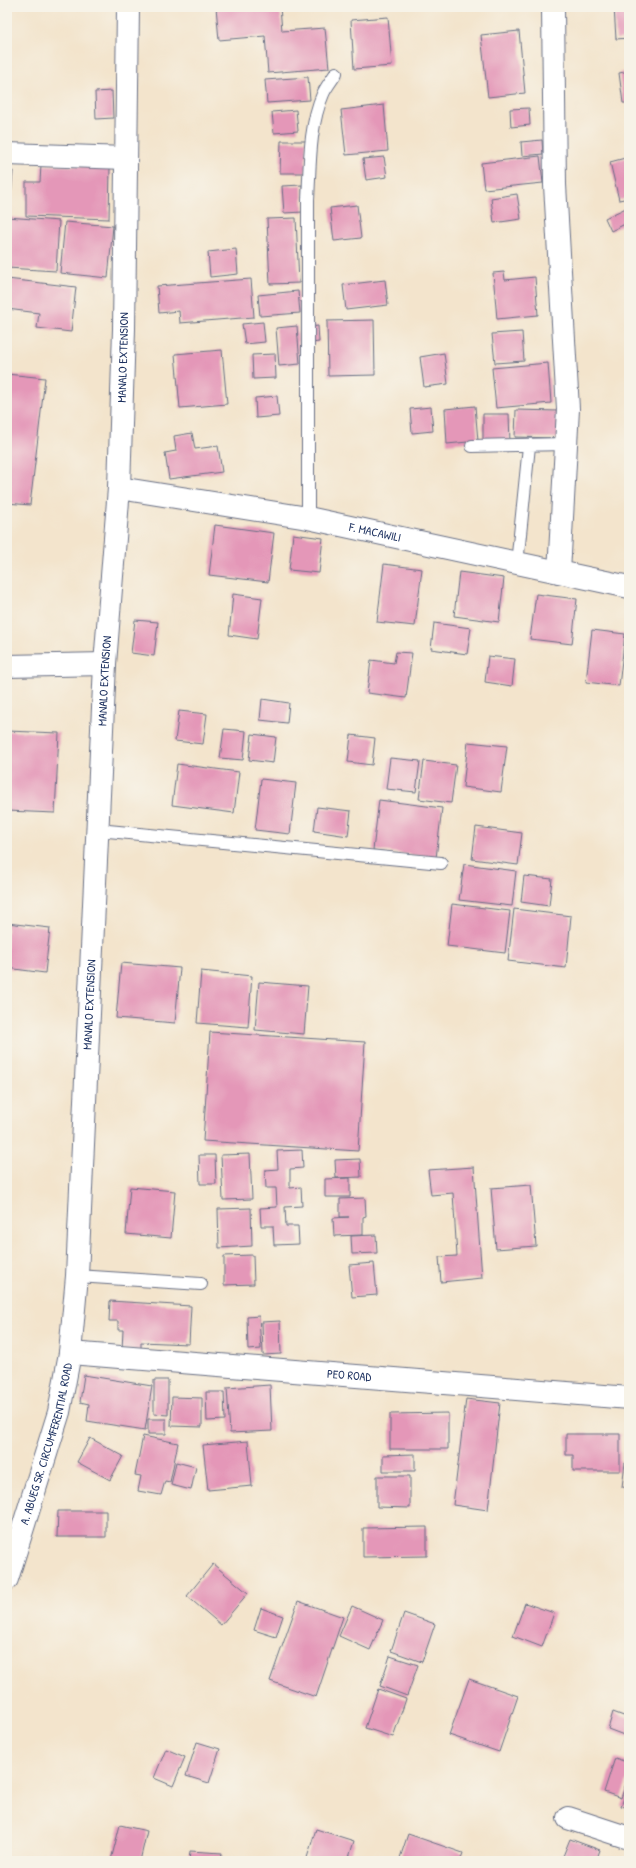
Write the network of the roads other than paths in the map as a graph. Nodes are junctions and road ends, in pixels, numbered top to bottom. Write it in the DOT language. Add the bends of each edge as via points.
graph roads {
  1 [pos="128,7"];
  2 [pos="553,7"];
  3 [pos="336,73"];
  4 [pos="7,154"];
  5 [pos="126,158"];
  6 [pos="567,444"];
  7 [pos="472,446"];
  8 [pos="528,446"];
  9 [pos="119,488"];
  10 [pos="308,518"];
  11 [pos="518,564"];
  12 [pos="559,572"];
  13 [pos="629,587"];
  14 [pos="105,664"];
  15 [pos="7,666"];
  16 [pos="98,830"];
  17 [pos="441,863"];
  18 [pos="77,1276"];
  19 [pos="201,1284"];
  20 [pos="70,1353"];
  21 [pos="629,1398"];
  22 [pos="7,1579"];
  23 [pos="568,1818"];
  24 [pos="629,1838"];
  1 -- 5 [label="street, MANALO EXTENSION"];
  2 -- 6 [label="street" via="555,185 568,409"];
  3 -- 10 [label="lane" via="324,93 316,115 310,165"];
  4 -- 5 [label="street"];
  5 -- 9 [label="street, MANALO EXTENSION"];
  6 -- 8 [label="lane"];
  6 -- 12 [label="street"];
  7 -- 8 [label="lane"];
  8 -- 11 [label="lane"];
  9 -- 10 [label="street, F. MACAWILI"];
  9 -- 14 [label="street, MANALO EXTENSION"];
  10 -- 11 [label="street, F. MACAWILI"];
  11 -- 12 [label="street, F. MACAWILI"];
  12 -- 13 [label="street, F. MACAWILI"];
  14 -- 15 [label="street"];
  14 -- 16 [label="street, MANALO EXTENSION"];
  16 -- 17 [label="lane"];
  16 -- 18 [label="street, MANALO EXTENSION"];
  18 -- 19 [label="lane"];
  18 -- 20 [label="street, MANALO EXTENSION"];
  20 -- 21 [label="street, PEO ROAD"];
  20 -- 22 [label="street, A. ABUEG SR. CIRCUMFERENTIAL ROAD" via="59,1412"];
  23 -- 24 [label="street"];
}
